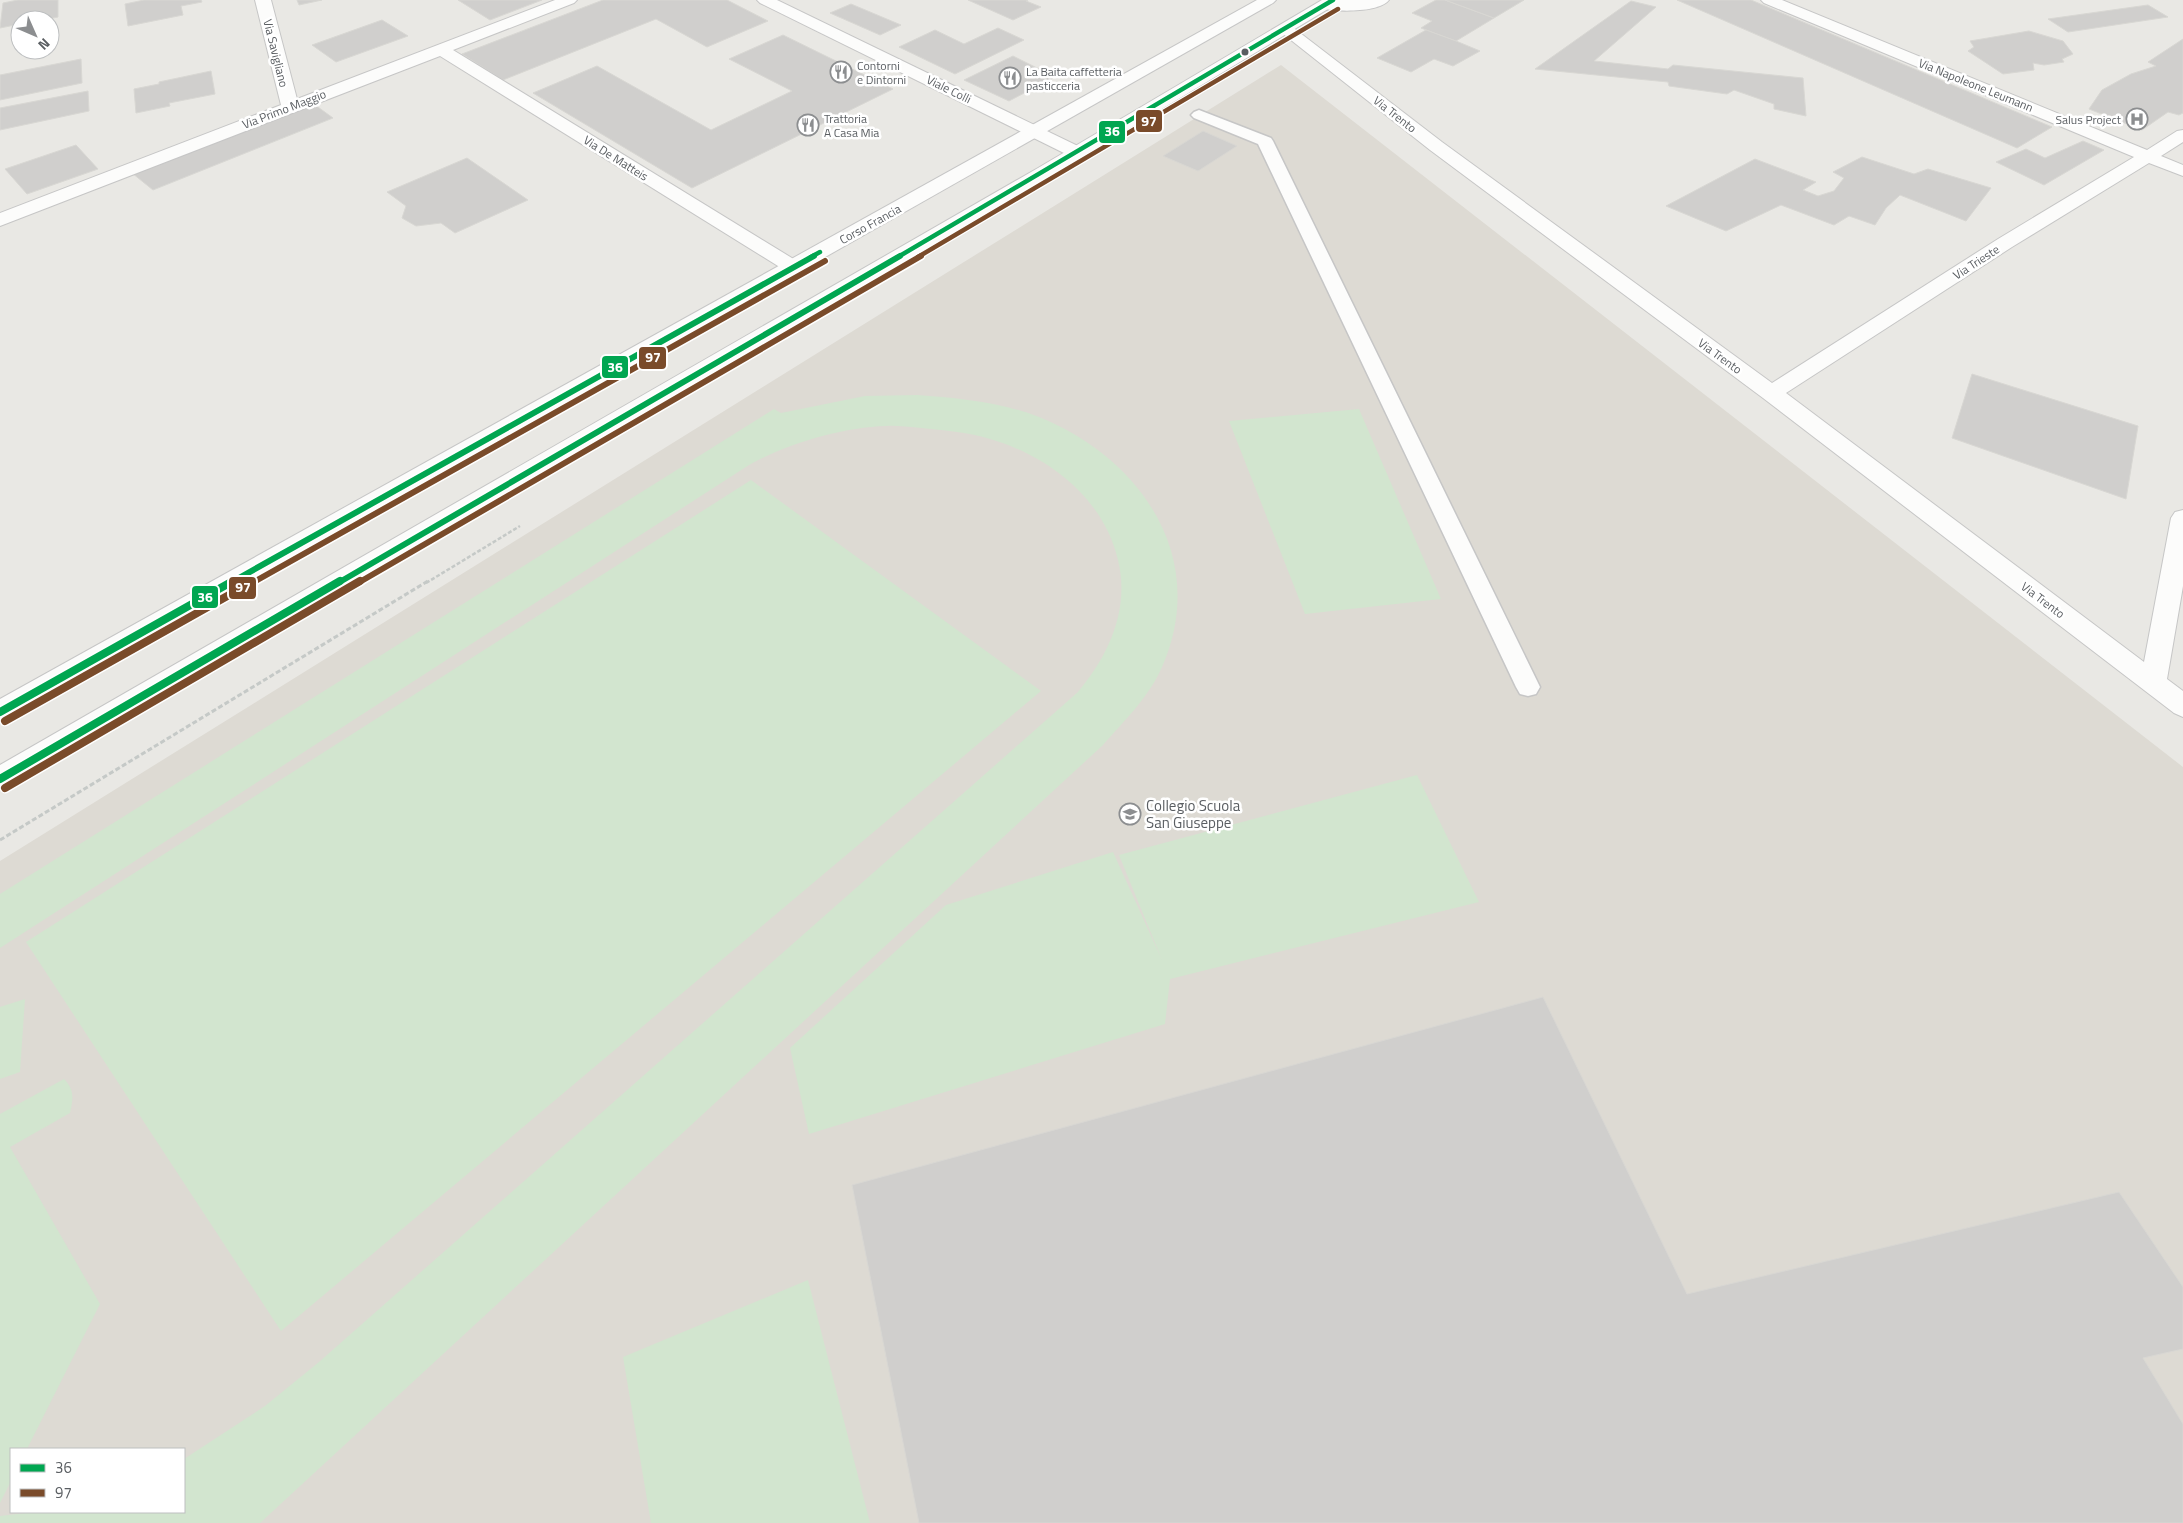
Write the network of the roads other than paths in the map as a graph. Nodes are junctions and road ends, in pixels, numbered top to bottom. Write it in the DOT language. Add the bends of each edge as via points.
graph roads {
  1 [pos="263,0"];
  2 [pos="569,0"];
  3 [pos="765,0"];
  4 [pos="1268,0"];
  5 [pos="1381,0"];
  6 [pos="1769,0"];
  7 [pos="1329,3"];
  8 [pos="1285,29"];
  9 [pos="440,49"];
  10 [pos="290,106"];
  11 [pos="1199,115"];
  12 [pos="1036,131"];
  13 [pos="2183,135"];
  14 [pos="1078,153"];
  15 [pos="2148,156"];
  16 [pos="2183,171"];
  17 [pos="0,220"];
  18 [pos="793,267"];
  19 [pos="1771,393"];
  20 [pos="2183,518"];
  21 [pos="2153,684"];
  22 [pos="1528,687"];
  23 [pos="2183,706"];
  24 [pos="0,712"];
  25 [pos="0,779"];
  1 -- 10 [label="street, Via Savigliano"];
  2 -- 9 [label="street, Via Primo Maggio"];
  3 -- 12 [label="street, Viale Colli"];
  4 -- 12 [label="street, Corso Francia"];
  5 -- 7 [label="street" via="1372,5"];
  6 -- 15 [label="street, Via Napoleone Leumann"];
  7 -- 8 [label="street"];
  8 -- 14 [label="street"];
  8 -- 19 [label="street, Via Trento" via="1436,146"];
  9 -- 10 [label="street, Via Primo Maggio"];
  9 -- 18 [label="street, Via De Matteis"];
  10 -- 17 [label="street, Via Primo Maggio"];
  11 -- 22 [label="lane" via="1265,141"];
  12 -- 14 [label="street, Viale Colli"];
  12 -- 18 [label="street, Corso Francia"];
  13 -- 15 [label="street, Via Trieste"];
  14 -- 25 [label="street"];
  15 -- 16 [label="street, Via Napoleone Leumann"];
  15 -- 19 [label="street, Via Trieste"];
  18 -- 24 [label="street, Corso Francia"];
  19 -- 21 [label="street, Via Trento"];
  20 -- 21 [label="street"];
  21 -- 23 [label="street, Via Trento"];
}
